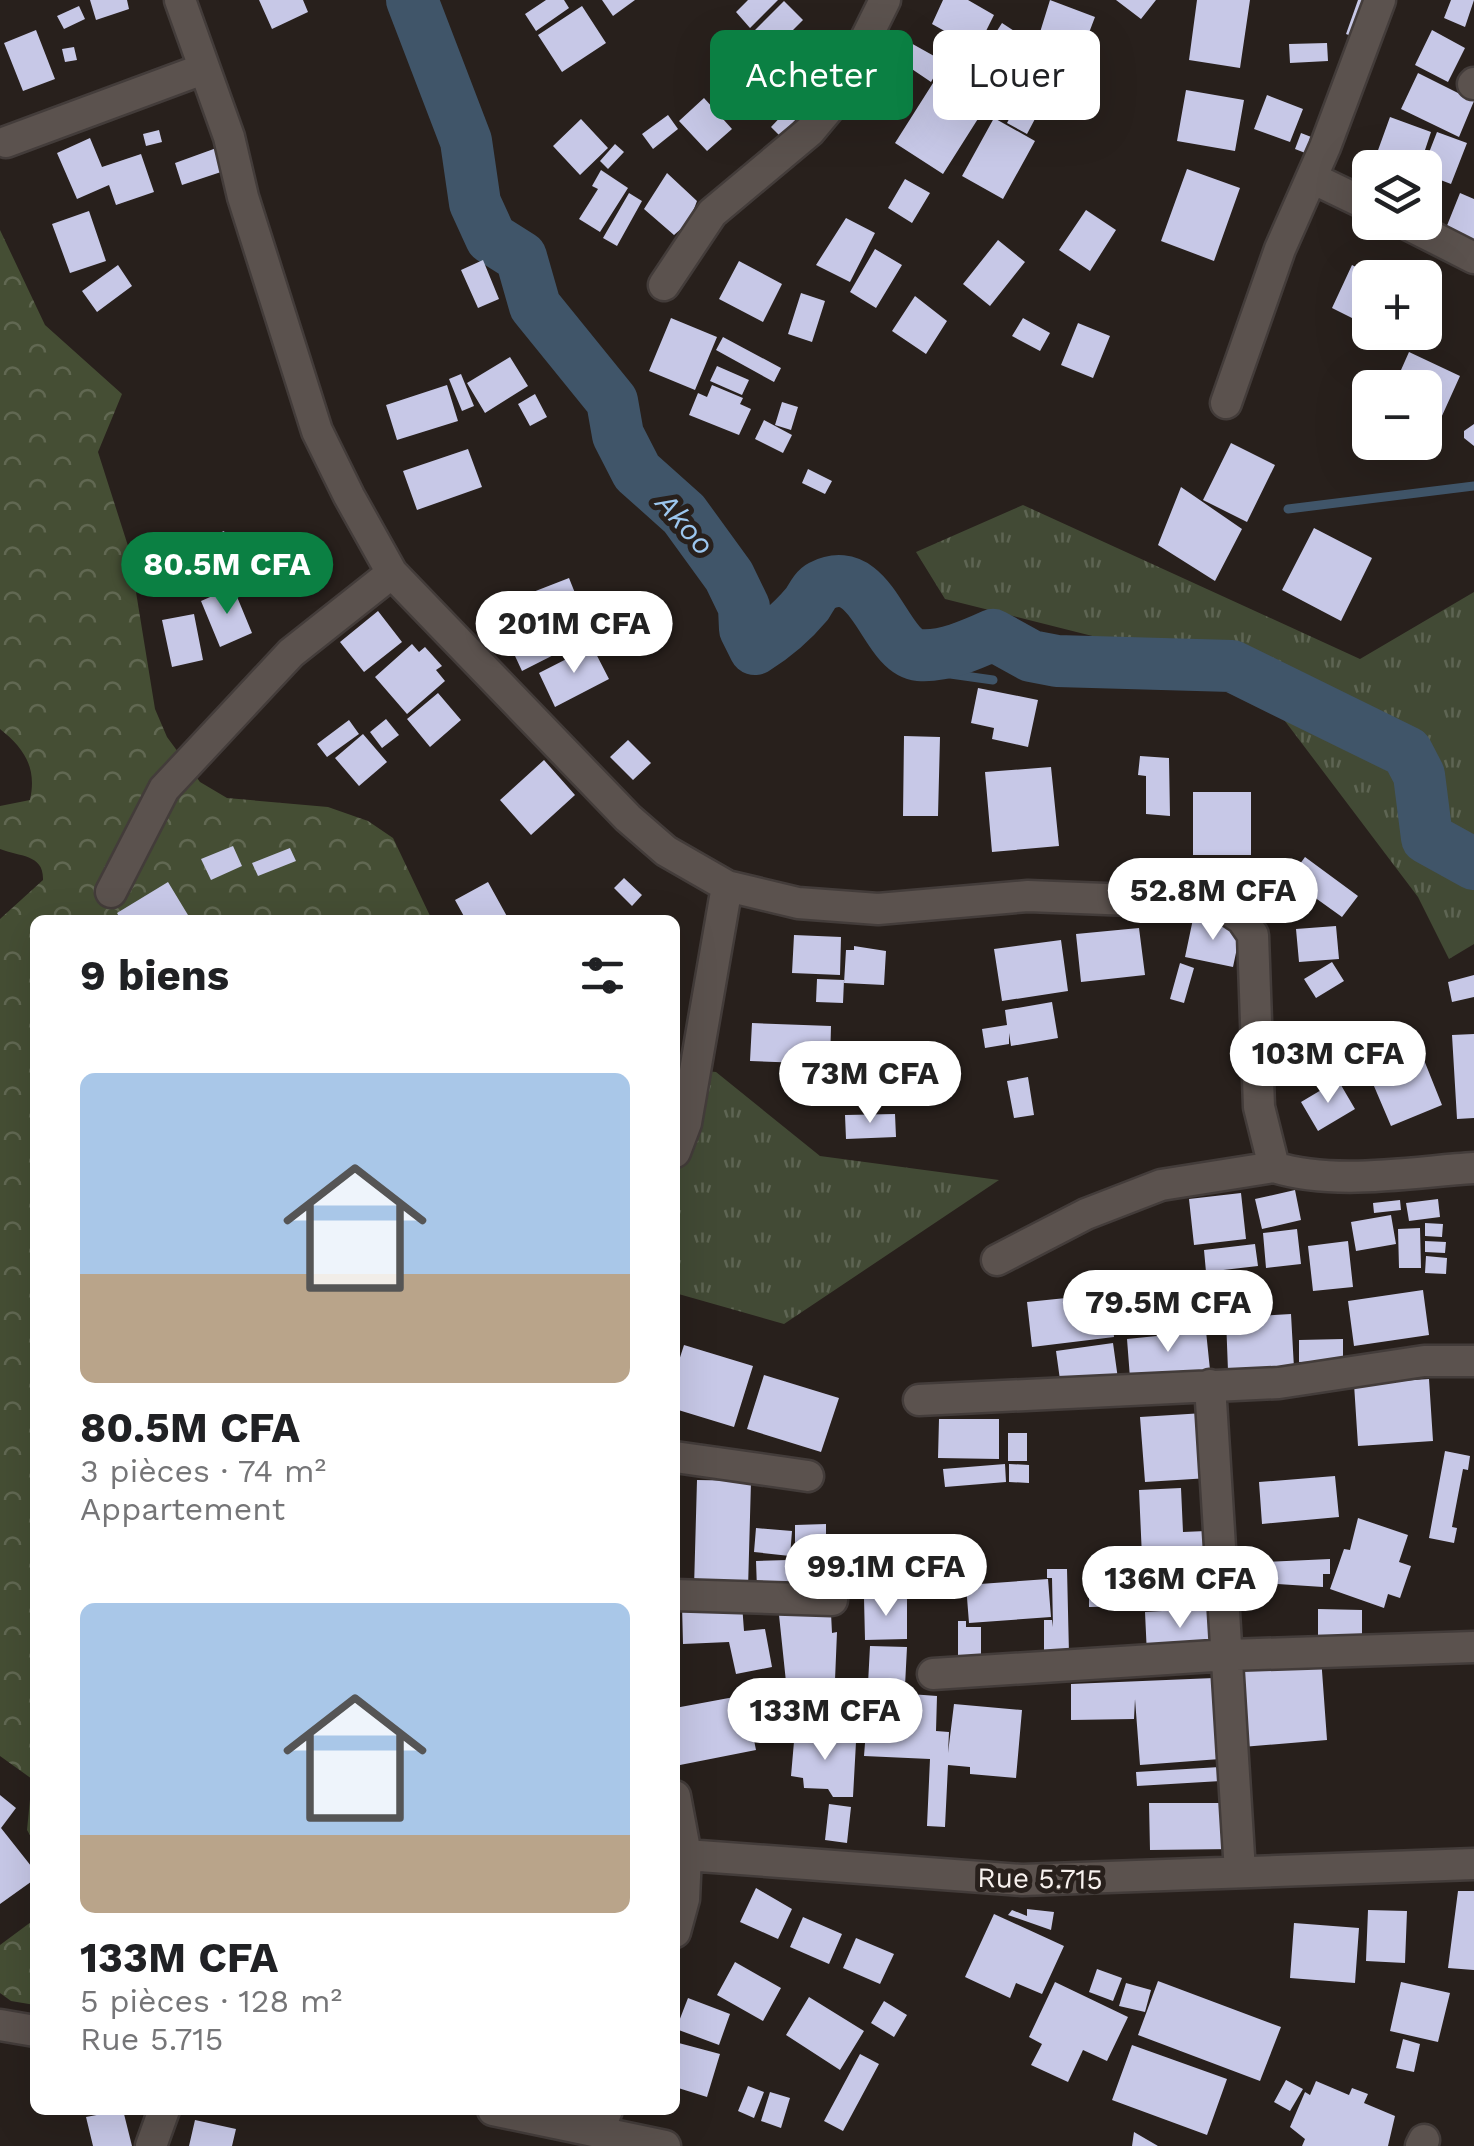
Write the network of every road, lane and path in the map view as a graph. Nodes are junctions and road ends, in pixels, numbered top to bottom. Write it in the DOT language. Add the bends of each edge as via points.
graph roads {
  1 [pos="180,0"];
  2 [pos="886,0"];
  3 [pos="1380,0"];
  4 [pos="203,69"];
  5 [pos="6,142"];
  6 [pos="1312,178"];
  7 [pos="1352,197"];
  8 [pos="1439,240"];
  9 [pos="1474,258"];
  10 [pos="664,285"];
  11 [pos="1226,403"];
  12 [pos="392,574"];
  13 [pos="727,886"];
  14 [pos="111,892"];
  15 [pos="680,1139"];
  16 [pos="1274,1167"];
  17 [pos="1474,1168"];
  18 [pos="997,1260"];
  19 [pos="1474,1361"];
  20 [pos="1210,1385"];
  21 [pos="919,1400"];
  22 [pos="680,1458"];
  23 [pos="808,1476"];
  24 [pos="680,1594"];
  25 [pos="832,1600"];
  26 [pos="1474,1648"];
  27 [pos="1229,1655"];
  28 [pos="933,1674"];
  29 [pos="680,1823"];
  30 [pos="686,1855"];
  31 [pos="1474,1864"];
  32 [pos="1240,1872"];
  33 [pos="680,1914"];
  34 [pos="0,2024"];
  35 [pos="30,2030"];
  36 [pos="162,2115"];
  37 [pos="548,2115"];
  38 [pos="603,2120"];
  39 [pos="150,2146"];
  40 [pos="665,2146"];
  1 -- 4 [label="street"];
  2 -- 10 [label="street" via="835,101 810,132 712,214"];
  3 -- 6 [label="street"];
  4 -- 5 [label="street"];
  4 -- 12 [label="street" via="317,432"];
  6 -- 7 [label="street"];
  6 -- 11 [label="street"];
  8 -- 9 [label="street"];
  12 -- 13 [label="street" via="604,797 666,852"];
  12 -- 14 [label="street" via="291,654 164,788"];
  13 -- 15 [label="street"];
  13 -- 16 [label="street" via="798,903 878,910 1028,896 1224,906 1253,935 1253,1042"];
  16 -- 17 [label="street" via="1333,1175"];
  16 -- 18 [label="street" via="1161,1184"];
  19 -- 20 [label="street"];
  20 -- 21 [label="street"];
  20 -- 27 [label="street"];
  22 -- 23 [label="street"];
  24 -- 25 [label="street"];
  26 -- 27 [label="street"];
  27 -- 28 [label="street"];
  27 -- 32 [label="street"];
  29 -- 30 [label="street"];
  30 -- 32 [label="street, Rue 5.715" via="1022,1880"];
  30 -- 33 [label="street"];
  31 -- 32 [label="street, Rue 5.715"];
  34 -- 35 [label="street"];
  36 -- 39 [label="street"];
  37 -- 38 [label="street"];
  38 -- 40 [label="street"];
}
